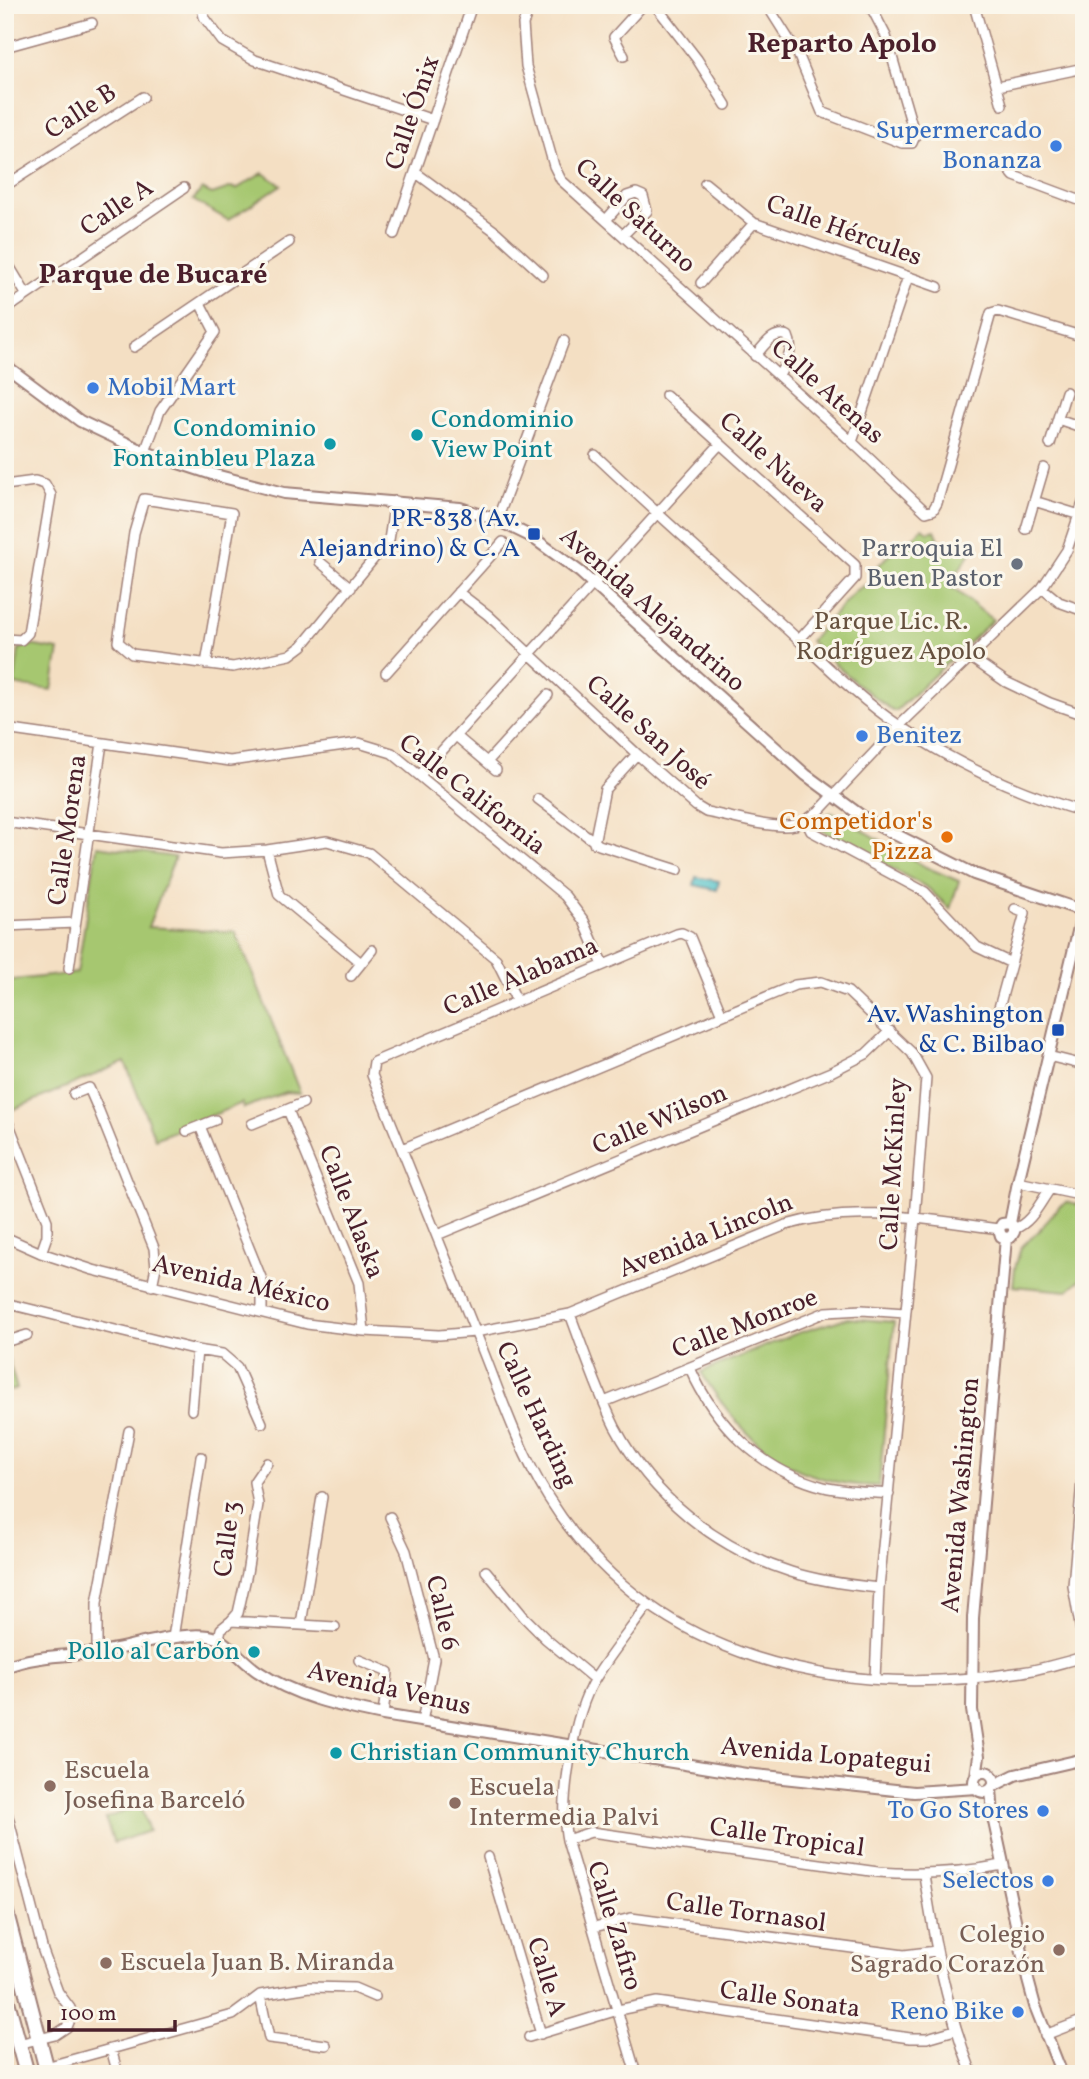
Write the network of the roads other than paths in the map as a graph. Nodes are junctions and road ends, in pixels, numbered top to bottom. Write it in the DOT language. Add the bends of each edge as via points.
graph roads {
  1 [pos="201,5"];
  2 [pos="472,5"];
  3 [pos="531,5"];
  4 [pos="643,5"];
  5 [pos="655,5"];
  6 [pos="767,5"];
  7 [pos="870,5"];
  8 [pos="974,5"];
  9 [pos="92,23"];
  10 [pos="5,47"];
  11 [pos="625,56"];
  12 [pos="1084,68"];
  13 [pos="998,86"];
  14 [pos="143,97"];
  15 [pos="726,105"];
  16 [pos="1002,105"];
  17 [pos="433,120"];
  18 [pos="1006,165"];
  19 [pos="415,172"];
  20 [pos="705,183"];
  21 [pos="5,186"];
  22 [pos="184,188"];
  23 [pos="1084,202"];
  24 [pos="606,220"];
  25 [pos="754,223"];
  26 [pos="394,234"];
  27 [pos="623,236"];
  28 [pos="289,242"];
  29 [pos="5,259"];
  30 [pos="543,275"];
  31 [pos="908,277"];
  32 [pos="701,283"];
  33 [pos="938,287"];
  34 [pos="26,294"];
  35 [pos="690,294"];
  36 [pos="200,303"];
  37 [pos="5,310"];
  38 [pos="1084,337"];
  39 [pos="564,341"];
  40 [pos="134,347"];
  41 [pos="755,356"];
  42 [pos="7,371"];
  43 [pos="779,376"];
  44 [pos="1066,392"];
  45 [pos="666,395"];
  46 [pos="1058,419"];
  47 [pos="1084,428"];
  48 [pos="852,442"];
  49 [pos="720,444"];
  50 [pos="1050,444"];
  51 [pos="145,452"];
  52 [pos="595,456"];
  53 [pos="1044,468"];
  54 [pos="5,485"];
  55 [pos="1084,500"];
  56 [pos="395,501"];
  57 [pos="1034,501"];
  58 [pos="657,514"];
  59 [pos="1082,516"];
  60 [pos="497,520"];
  61 [pos="1026,529"];
  62 [pos="503,542"];
  63 [pos="320,562"];
  64 [pos="594,584"];
  65 [pos="351,588"];
  66 [pos="1042,588"];
  67 [pos="458,592"];
  68 [pos="1084,611"];
  69 [pos="5,639"];
  70 [pos="799,640"];
  71 [pos="529,655"];
  72 [pos="970,657"];
  73 [pos="206,664"];
  74 [pos="386,673"];
  75 [pos="548,695"];
  76 [pos="1084,715"];
  77 [pos="899,726"];
  78 [pos="5,729"];
  79 [pos="456,736"];
  80 [pos="102,743"];
  81 [pos="637,754"];
  82 [pos="487,762"];
  83 [pos="496,770"];
  84 [pos="420,775"];
  85 [pos="834,796"];
  86 [pos="538,799"];
  87 [pos="1084,812"];
  88 [pos="806,821"];
  89 [pos="5,822"];
  90 [pos="89,834"];
  91 [pos="594,843"];
  92 [pos="267,850"];
  93 [pos="678,870"];
  94 [pos="1015,909"];
  95 [pos="1084,910"];
  96 [pos="75,923"];
  97 [pos="5,926"];
  98 [pos="372,950"];
  99 [pos="361,963"];
  100 [pos="1012,963"];
  101 [pos="603,965"];
  102 [pos="69,968"];
  103 [pos="351,976"];
  104 [pos="517,1000"];
  105 [pos="722,1015"];
  106 [pos="997,1015"];
  107 [pos="891,1031"];
  108 [pos="1048,1056"];
  109 [pos="1084,1065"];
  110 [pos="372,1068"];
  111 [pos="74,1094"];
  112 [pos="303,1103"];
  113 [pos="288,1110"];
  114 [pos="6,1117"];
  115 [pos="215,1120"];
  116 [pos="252,1124"];
  117 [pos="200,1126"];
  118 [pos="187,1131"];
  119 [pos="402,1149"];
  120 [pos="1018,1182"];
  121 [pos="1050,1189"];
  122 [pos="1084,1196"];
  123 [pos="915,1218"];
  124 [pos="1012,1226"];
  125 [pos="999,1228"];
  126 [pos="437,1235"];
  127 [pos="5,1237"];
  128 [pos="1006,1238"];
  129 [pos="41,1252"];
  130 [pos="152,1286"];
  131 [pos="5,1303"];
  132 [pos="262,1312"];
  133 [pos="905,1313"];
  134 [pos="570,1314"];
  135 [pos="364,1331"];
  136 [pos="475,1332"];
  137 [pos="27,1335"];
  138 [pos="5,1342"];
  139 [pos="197,1350"];
  140 [pos="690,1368"];
  141 [pos="604,1402"];
  142 [pos="192,1410"];
  143 [pos="262,1423"];
  144 [pos="129,1431"];
  145 [pos="201,1457"];
  146 [pos="1084,1457"];
  147 [pos="267,1463"];
  148 [pos="889,1494"];
  149 [pos="322,1497"];
  150 [pos="390,1517"];
  151 [pos="1081,1529"];
  152 [pos="486,1571"];
  153 [pos="879,1588"];
  154 [pos="648,1605"];
  155 [pos="231,1621"];
  156 [pos="301,1625"];
  157 [pos="335,1627"];
  158 [pos="173,1638"];
  159 [pos="219,1639"];
  160 [pos="1084,1648"];
  161 [pos="97,1652"];
  162 [pos="1084,1657"];
  163 [pos="359,1660"];
  164 [pos="6,1667"];
  165 [pos="972,1678"];
  166 [pos="594,1679"];
  167 [pos="875,1679"];
  168 [pos="383,1715"];
  169 [pos="422,1722"];
  170 [pos="573,1747"];
  171 [pos="1084,1759"];
  172 [pos="984,1782"];
  173 [pos="5,1805"];
  174 [pos="566,1840"];
  175 [pos="488,1857"];
  176 [pos="1003,1865"];
  177 [pos="924,1875"];
  178 [pos="5,1909"];
  179 [pos="594,1927"];
  180 [pos="936,1951"];
  181 [pos="5,1994"];
  182 [pos="260,1996"];
  183 [pos="375,1997"];
  184 [pos="618,2010"];
  185 [pos="1084,2020"];
  186 [pos="955,2030"];
  187 [pos="541,2034"];
  188 [pos="1045,2035"];
  189 [pos="529,2038"];
  190 [pos="38,2039"];
  191 [pos="18,2044"];
  192 [pos="326,2046"];
  193 [pos="111,2049"];
  194 [pos="47,2070"];
  195 [pos="27,2074"];
  196 [pos="118,2074"];
  197 [pos="636,2074"];
  198 [pos="972,2074"];
  199 [pos="1062,2074"];
  1 -- 17 [label="street" via="222,41 255,60"];
  2 -- 17 [label="street, Calle Ónix"];
  3 -- 24 [label="street, Calle Saturno" via="523,24 526,66 554,166 561,180"];
  4 -- 11 [label="street" via="614,37"];
  5 -- 15 [label="street"];
  6 -- 7 [label="street" via="798,54 822,112 912,143 915,136 886,36"];
  8 -- 13 [label="street"];
  9 -- 10 [label="street"];
  12 -- 13 [label="street"];
  13 -- 16 [label="street"];
  14 -- 21 [label="street, Calle B"];
  17 -- 19 [label="street, Calle Ónix"];
  18 -- 23 [label="street" via="1014,176"];
  19 -- 26 [label="street, Calle Ónix"];
  19 -- 30 [label="street" via="496,232"];
  20 -- 25 [label="street, Calle Hércules"];
  22 -- 34 [label="street, Calle A"];
  24 -- 27 [label="street, Calle Saturno"];
  24 -- 27 [label="street" via="627,196 643,196 647,211"];
  25 -- 31 [label="street, Calle Hércules"];
  25 -- 32 [label="street"];
  27 -- 35 [label="street, Calle Saturno"];
  28 -- 36 [label="street"];
  29 -- 34 [label="street"];
  31 -- 33 [label="street, Calle Hércules"];
  31 -- 48 [label="street"];
  34 -- 37 [label="street, Calle A"];
  35 -- 41 [label="street, Calle Atenas"];
  36 -- 40 [label="street"];
  36 -- 51 [label="street" via="215,332 160,411"];
  38 -- 48 [label="street, Calle Atenas" via="998,311 991,313 933,510 926,512"];
  39 -- 60 [label="street"];
  41 -- 43 [label="street, Calle Atenas"];
  41 -- 43 [label="street" via="775,335 788,337 791,351"];
  42 -- 51 [label="street, Avenida Alejandrino" via="80,421"];
  43 -- 48 [label="street, Calle Atenas"];
  44 -- 46 [label="street"];
  45 -- 49 [label="street, Calle Nueva"];
  46 -- 47 [label="street"];
  46 -- 50 [label="street"];
  49 -- 58 [label="street"];
  49 -- 70 [label="street, Calle Nueva" via="856,569 855,578"];
  51 -- 56 [label="street, Avenida Alejandrino" via="284,493"];
  52 -- 58 [label="street"];
  53 -- 57 [label="street"];
  54 -- 69 [label="street" via="35,481 45,484 51,495 28,634 21,640"];
  55 -- 59 [label="street"];
  56 -- 60 [label="street, Avenida Alejandrino" via="460,508"];
  56 -- 65 [label="street" via="389,540"];
  57 -- 59 [label="street"];
  57 -- 61 [label="street"];
  58 -- 64 [label="street"];
  58 -- 70 [label="street"];
  59 -- 66 [label="street" via="1063,559"];
  60 -- 64 [label="street, Avenida Alejandrino" via="550,549"];
  62 -- 67 [label="street"];
  63 -- 65 [label="street"];
  64 -- 71 [label="street"];
  64 -- 85 [label="street, Avenida Alejandrino" via="776,750"];
  65 -- 73 [label="street" via="290,655 233,667"];
  66 -- 68 [label="street" via="1059,602"];
  66 -- 72 [label="street"];
  67 -- 71 [label="street, Calle San José"];
  67 -- 74 [label="street"];
  70 -- 77 [label="street"];
  71 -- 79 [label="street"];
  71 -- 81 [label="street, Calle San José"];
  72 -- 76 [label="street" via="1006,682"];
  72 -- 77 [label="street"];
  73 -- 73 [label="street" via="232,513 144,499 134,533 118,642 132,654"];
  75 -- 82 [label="street"];
  77 -- 85 [label="street"];
  77 -- 87 [label="street" via="986,775"];
  78 -- 80 [label="street, Calle California"];
  79 -- 82 [label="street"];
  79 -- 84 [label="street"];
  80 -- 84 [label="street, Calle California" via="230,761 359,743 392,753"];
  80 -- 90 [label="street, Calle Morena"];
  81 -- 88 [label="street, Calle San José" via="706,812 784,826"];
  81 -- 91 [label="street" via="605,789"];
  82 -- 83 [label="street"];
  84 -- 101 [label="street, Calle California" via="565,896 584,921"];
  85 -- 88 [label="street"];
  85 -- 95 [label="street, Avenida Alejandrino" via="867,820 974,874"];
  86 -- 91 [label="street"];
  88 -- 100 [label="street" via="811,831 925,892 977,947"];
  89 -- 90 [label="street"];
  90 -- 92 [label="street" via="221,853"];
  90 -- 96 [label="street, Calle Morena"];
  91 -- 93 [label="street"];
  92 -- 99 [label="street" via="279,895"];
  92 -- 104 [label="street" via="327,841 369,853 496,959"];
  94 -- 100 [label="street" via="1024,913"];
  95 -- 108 [label="street"];
  96 -- 97 [label="street"];
  96 -- 102 [label="street, Calle Morena"];
  98 -- 99 [label="street"];
  99 -- 103 [label="street"];
  100 -- 106 [label="street"];
  101 -- 104 [label="street, Calle Alabama"];
  101 -- 105 [label="street, Calle Alabama" via="687,934"];
  104 -- 110 [label="street, Calle Alabama" via="374,1062"];
  105 -- 107 [label="street, Calle McKinley" via="795,985 821,982 848,992"];
  105 -- 119 [label="street, Calle McKinley"];
  107 -- 123 [label="street, Calle McKinley" via="912,1053 926,1078"];
  107 -- 126 [label="street, Calle Wilson" via="866,1054 831,1072"];
  108 -- 109 [label="street"];
  108 -- 120 [label="street"];
  110 -- 119 [label="street, Calle Harding"];
  111 -- 130 [label="street" via="89,1088 99,1111 154,1248"];
  112 -- 113 [label="street"];
  113 -- 116 [label="street"];
  113 -- 135 [label="street, Calle Alaska" via="359,1283"];
  114 -- 129 [label="street" via="47,1220"];
  115 -- 117 [label="street"];
  117 -- 118 [label="street"];
  117 -- 132 [label="street" via="262,1280"];
  119 -- 126 [label="street, Calle Harding"];
  120 -- 121 [label="street"];
  120 -- 124 [label="street"];
  121 -- 122 [label="street"];
  121 -- 124 [label="street" via="1025,1223"];
  123 -- 125 [label="street, Avenida Lincoln"];
  123 -- 133 [label="street, Calle McKinley"];
  123 -- 134 [label="street, Avenida Lincoln" via="856,1213 813,1217"];
  124 -- 125 [label="street"];
  124 -- 128 [label="street" via="1012,1237"];
  125 -- 128 [label="street"];
  126 -- 136 [label="street, Calle Harding"];
  127 -- 129 [label="street, Avenida México"];
  128 -- 165 [label="street, Avenida Washington" via="973,1618"];
  129 -- 130 [label="street, Avenida México"];
  130 -- 132 [label="street, Avenida México"];
  131 -- 139 [label="street"];
  132 -- 135 [label="street, Avenida México" via="307,1324"];
  133 -- 140 [label="street, Calle Monroe" via="826,1312"];
  133 -- 148 [label="street, Calle McKinley"];
  134 -- 136 [label="street, Avenida Lincoln"];
  134 -- 141 [label="street"];
  135 -- 136 [label="street, Avenida México"];
  136 -- 154 [label="street, Calle Harding" via="525,1455 548,1498 610,1573"];
  137 -- 138 [label="street"];
  139 -- 142 [label="street"];
  139 -- 143 [label="street" via="222,1354 237,1367"];
  140 -- 141 [label="street, Calle Monroe"];
  140 -- 148 [label="street" via="730,1431 765,1461 826,1487"];
  141 -- 153 [label="street" via="657,1489 710,1533 746,1556 792,1573"];
  144 -- 161 [label="street" via="97,1603"];
  145 -- 158 [label="street"];
  146 -- 151 [label="street"];
  147 -- 155 [label="street, Calle 3" via="254,1482 258,1504 249,1559 238,1613"];
  148 -- 153 [label="street, Calle McKinley"];
  149 -- 156 [label="street"];
  150 -- 169 [label="street, Calle 6" via="406,1551 434,1659"];
  151 -- 160 [label="street" via="1073,1586"];
  152 -- 166 [label="street" via="531,1625"];
  153 -- 167 [label="street, Calle McKinley"];
  154 -- 166 [label="street, Calle Zafiro"];
  154 -- 167 [label="street, Calle Harding" via="685,1628 747,1656 798,1670"];
  155 -- 156 [label="street"];
  155 -- 159 [label="street, Calle 3" via="221,1629"];
  156 -- 157 [label="street"];
  158 -- 159 [label="street" via="200,1635"];
  158 -- 161 [label="street"];
  159 -- 168 [label="street, Avenida Venus" via="258,1672 289,1689"];
  161 -- 164 [label="street" via="35,1658"];
  162 -- 165 [label="street, Calle Harding" via="1024,1672"];
  163 -- 168 [label="street" via="388,1672"];
  165 -- 167 [label="street, Calle Harding"];
  165 -- 172 [label="street, Avenida Washington" via="972,1710"];
  166 -- 170 [label="street, Calle Zafiro" via="580,1711"];
  168 -- 169 [label="street, Avenida Venus"];
  169 -- 170 [label="street, Avenida Venus"];
  170 -- 172 [label="street, Avenida Lopategui" via="746,1774 914,1792"];
  170 -- 174 [label="street, Calle Zafiro" via="563,1806"];
  171 -- 172 [label="street, Avenida Lopategui"];
  172 -- 176 [label="street, Avenida Washington"];
  173 -- 190 [label="street" via="43,1951 72,2015 62,2031"];
  174 -- 177 [label="street, Calle Tropical" via="591,1832"];
  174 -- 179 [label="street, Calle Zafiro"];
  175 -- 187 [label="street, Calle A"];
  176 -- 177 [label="street, Calle Tropical"];
  176 -- 188 [label="street, Avenida Washington"];
  177 -- 180 [label="street"];
  178 -- 190 [label="main road"];
  179 -- 180 [label="street, Calle Tornasol" via="631,1918 904,1955"];
  179 -- 184 [label="street, Calle Zafiro"];
  180 -- 186 [label="street"];
  181 -- 191 [label="main road"];
  182 -- 183 [label="street" via="310,1987 354,1988"];
  182 -- 192 [label="street" via="269,2038"];
  182 -- 193 [label="street" via="233,2015"];
  184 -- 186 [label="street, Calle Sonata" via="657,2002 910,2038"];
  184 -- 187 [label="street, Calle A"];
  184 -- 197 [label="street, Calle Zafiro"];
  185 -- 188 [label="street"];
  186 -- 198 [label="street"];
  187 -- 189 [label="street"];
  188 -- 199 [label="street, Avenida Washington"];
  190 -- 191 [label="street"];
  190 -- 194 [label="main road"];
  191 -- 195 [label="main road"];
  193 -- 194 [label="street"];
  193 -- 196 [label="street"];
}
